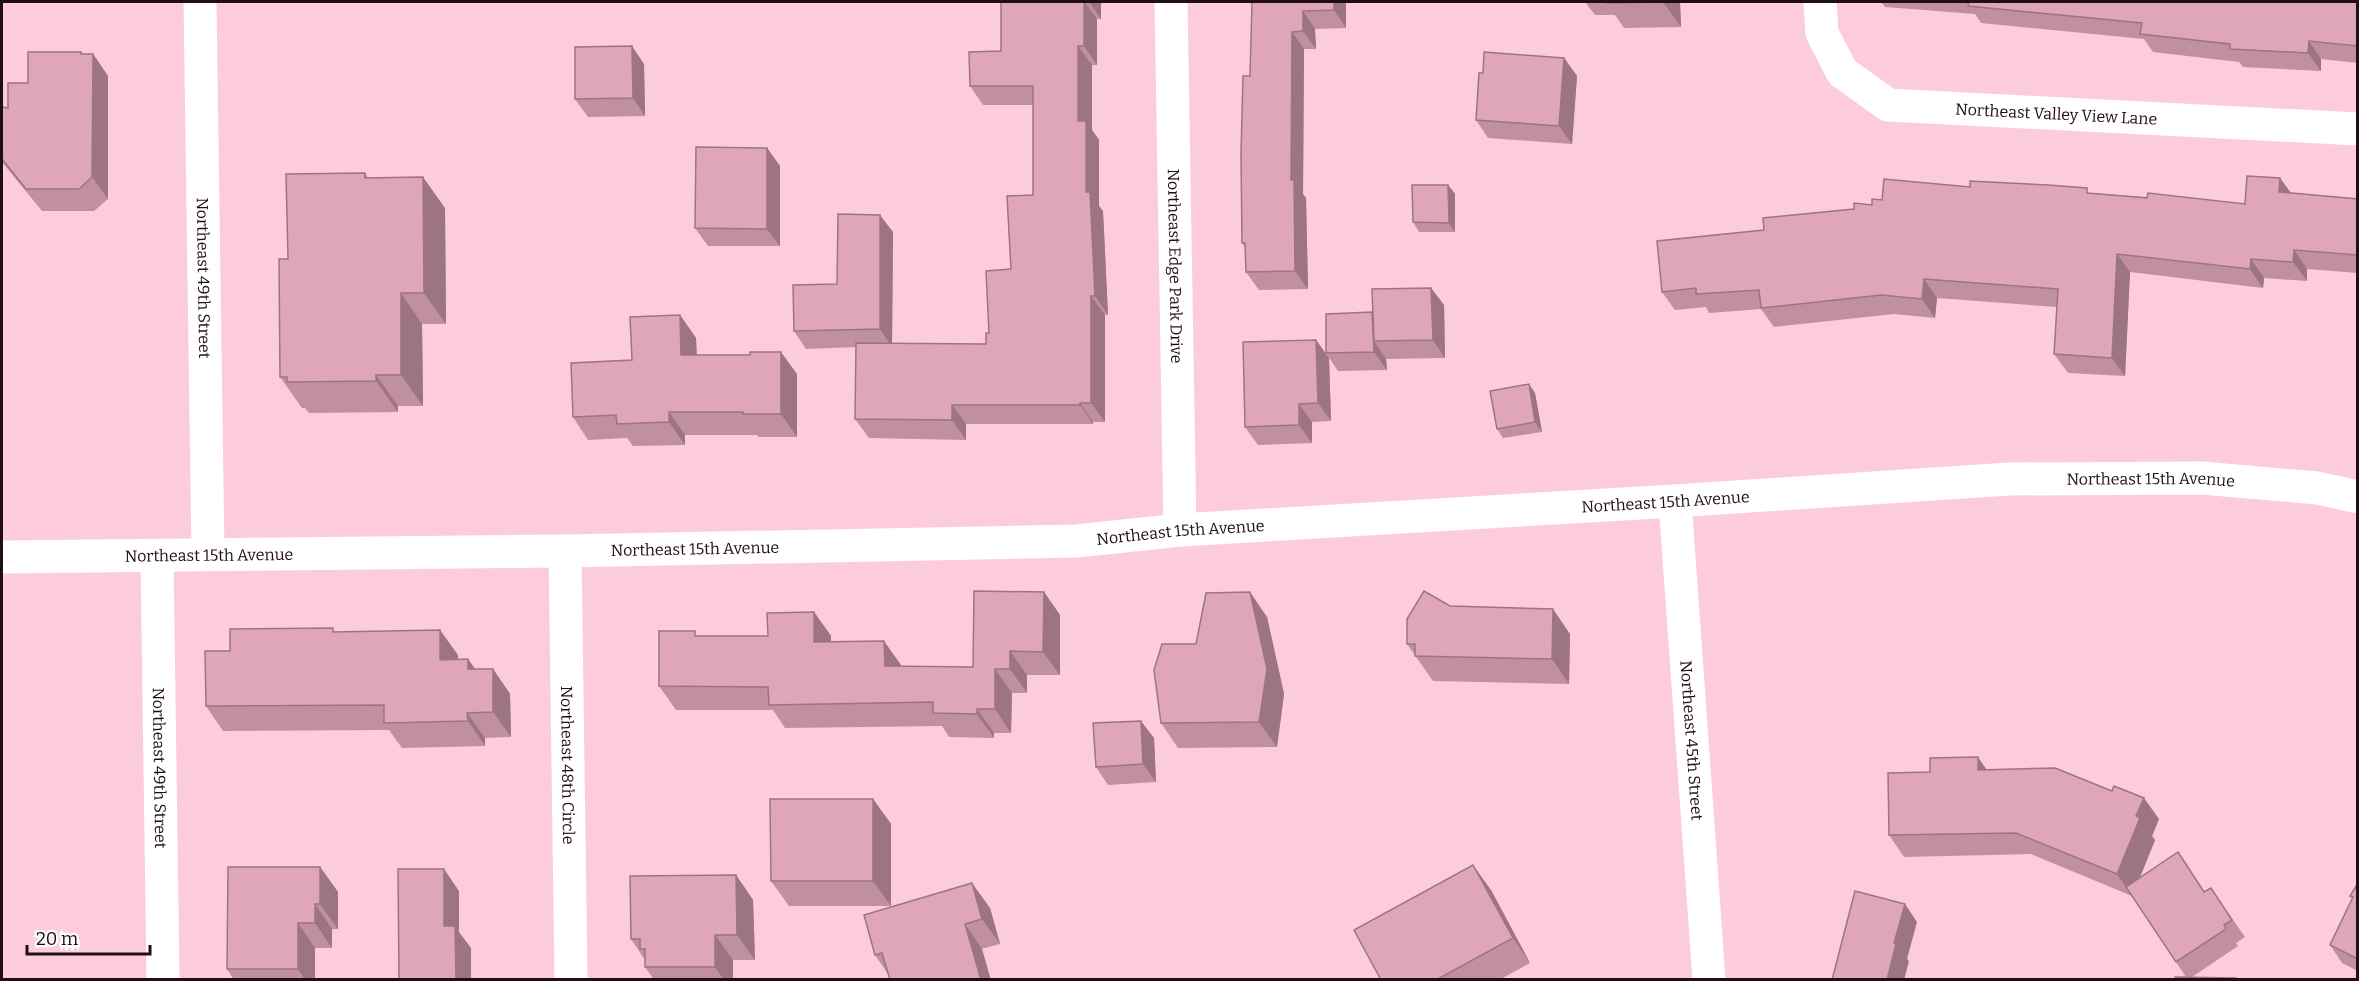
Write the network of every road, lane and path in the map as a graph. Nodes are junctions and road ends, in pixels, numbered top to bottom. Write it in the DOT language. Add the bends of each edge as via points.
graph roads {
  1 [pos="200,2"];
  2 [pos="1171,2"];
  3 [pos="1820,2"];
  4 [pos="2358,129"];
  5 [pos="2358,497"];
  6 [pos="1675,501"];
  7 [pos="1180,530"];
  8 [pos="565,551"];
  9 [pos="208,554"];
  10 [pos="157,556"];
  11 [pos="2,557"];
  12 [pos="163,980"];
  13 [pos="572,980"];
  14 [pos="1709,980"];
  1 -- 9 [label="street, Northeast 49th Street"];
  2 -- 7 [label="street, Northeast Edge Park Drive"];
  3 -- 4 [label="street, Northeast Valley View Lane" via="1822,33 1842,72 1888,105"];
  5 -- 6 [label="street, Northeast 15th Avenue" via="2317,488 2202,478 2009,479"];
  6 -- 7 [label="street, Northeast 15th Avenue"];
  6 -- 14 [label="street, Northeast 45th Street"];
  7 -- 8 [label="street, Northeast 15th Avenue" via="1065,541"];
  8 -- 9 [label="street, Northeast 15th Avenue"];
  8 -- 13 [label="street, Northeast 48th Circle"];
  9 -- 10 [label="street, Northeast 15th Avenue"];
  10 -- 11 [label="street, Northeast 15th Avenue"];
  10 -- 12 [label="street, Northeast 49th Street"];
}
